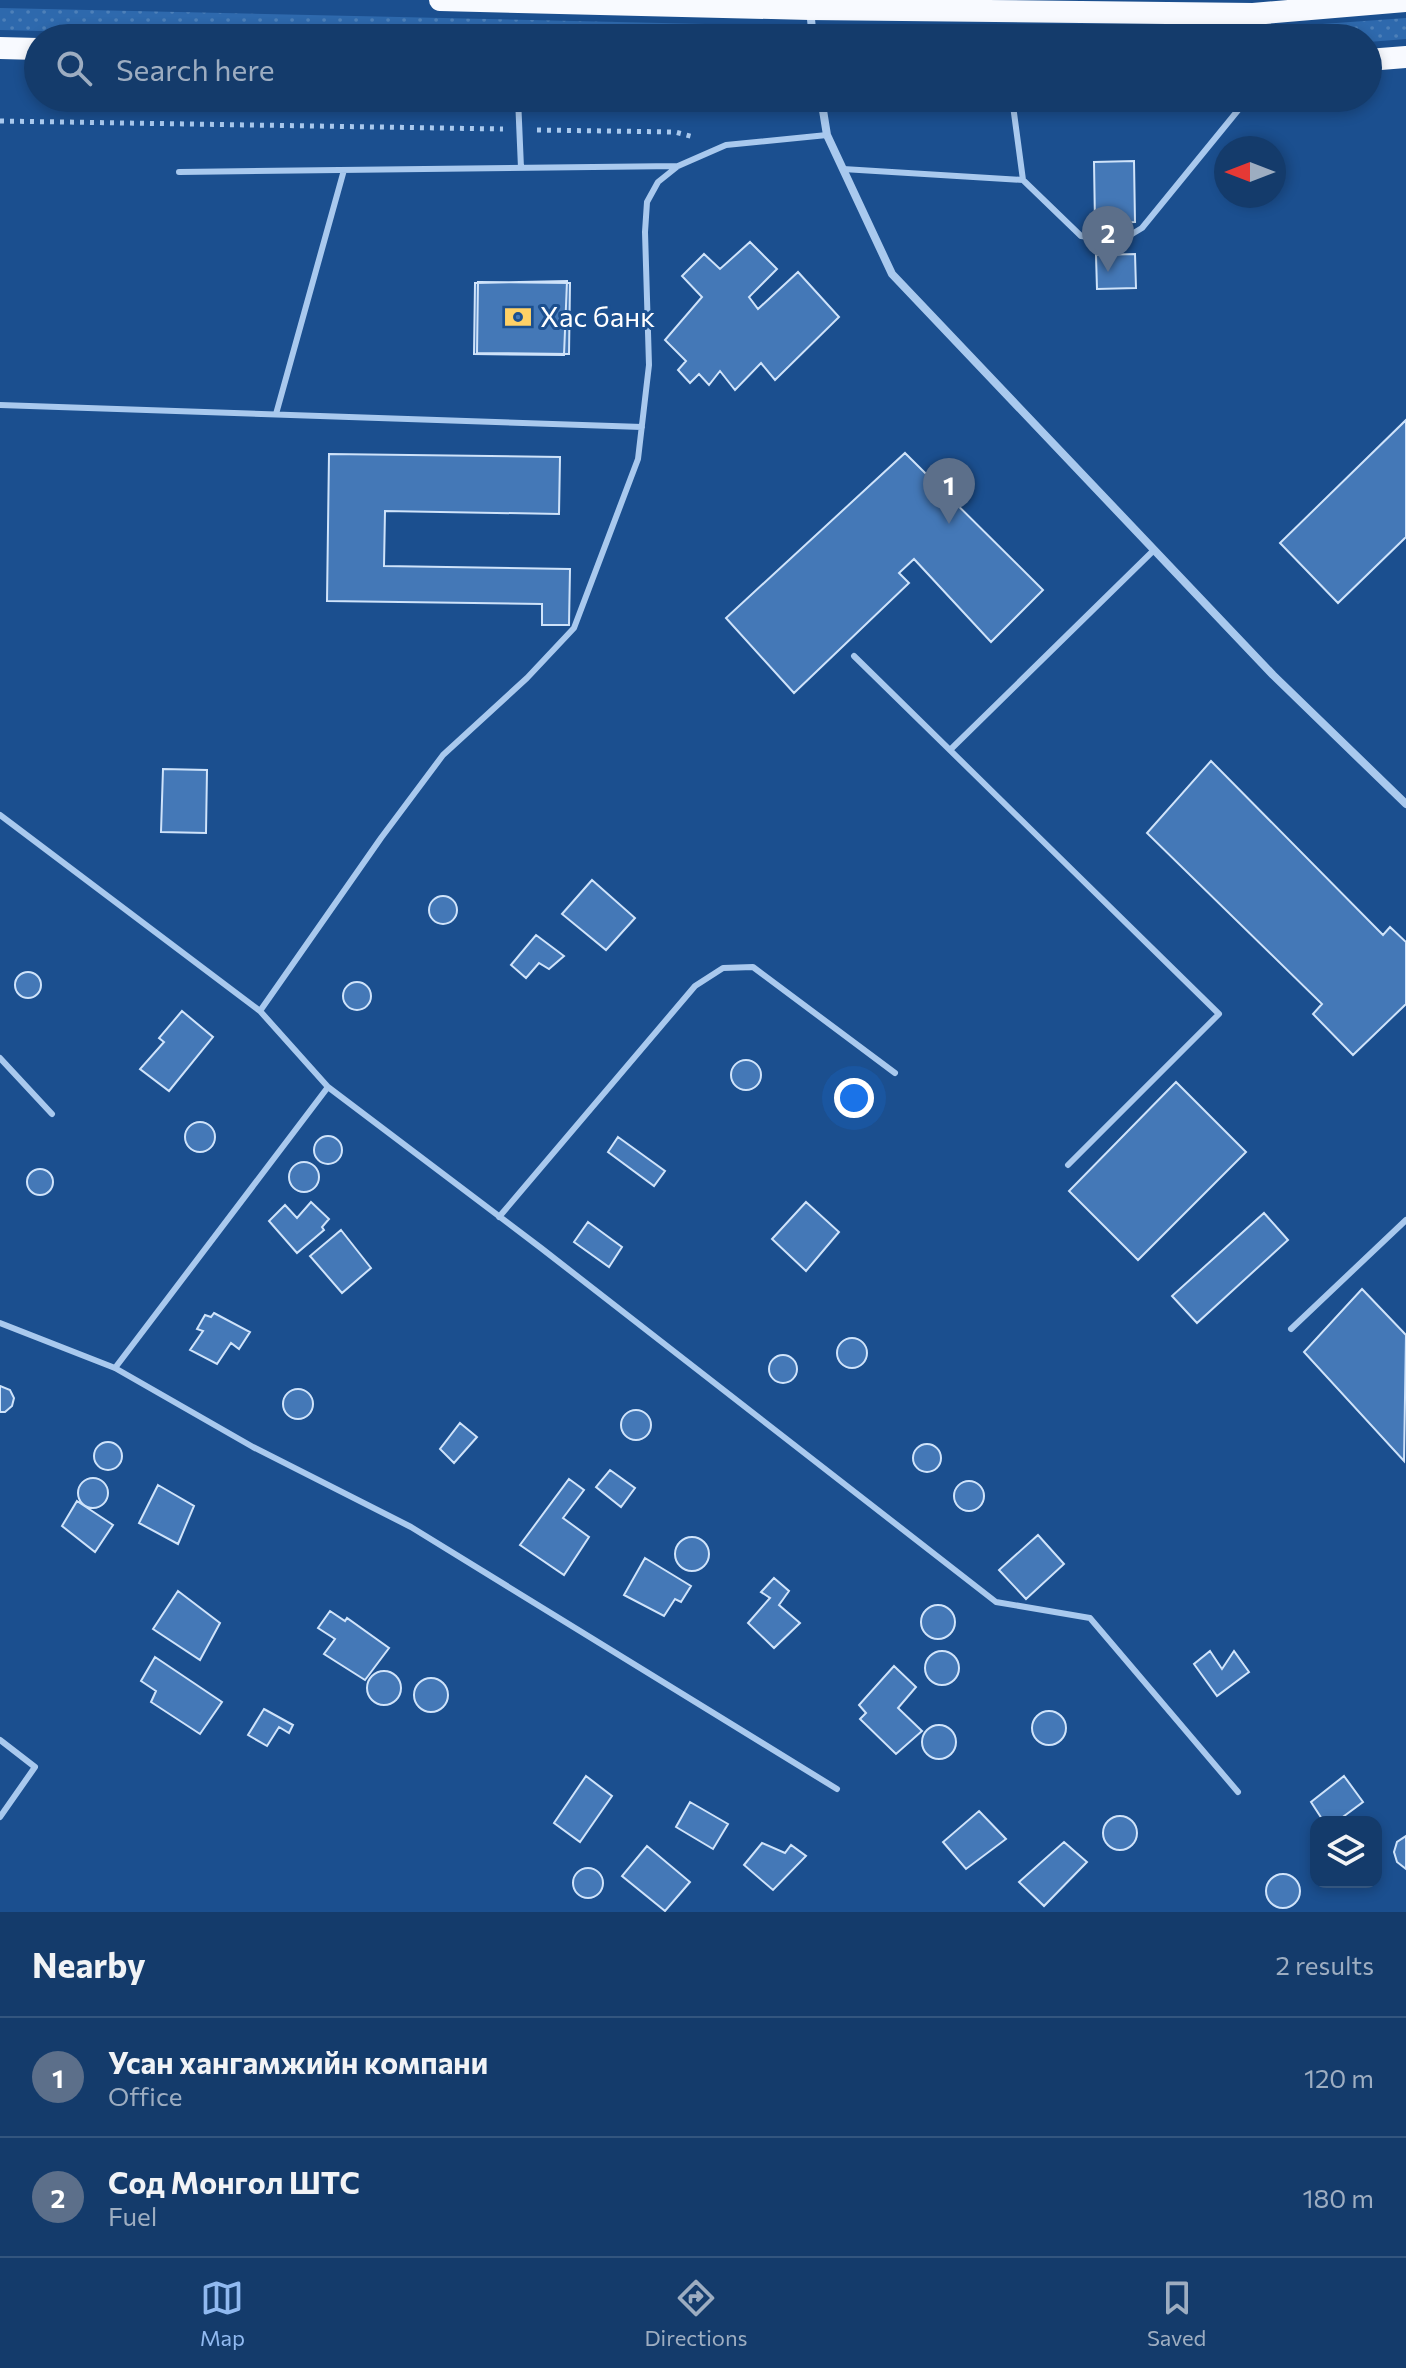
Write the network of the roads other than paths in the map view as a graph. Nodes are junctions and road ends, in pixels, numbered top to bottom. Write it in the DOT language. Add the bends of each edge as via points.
graph roads {
  1 [pos="440,0"];
  2 [pos="1406,1"];
  3 [pos="886,5"];
  4 [pos="810,9"];
  5 [pos="812,24"];
  6 [pos="0,48"];
  7 [pos="24,49"];
  8 [pos="1406,57"];
  9 [pos="1382,59"];
  10 [pos="518,112"];
  11 [pos="823,112"];
  12 [pos="1014,112"];
  13 [pos="1237,112"];
  14 [pos="827,135"];
  15 [pos="678,166"];
  16 [pos="521,168"];
  17 [pos="843,169"];
  18 [pos="344,170"];
  19 [pos="179,172"];
  20 [pos="1023,180"];
  21 [pos="0,405"];
  22 [pos="276,414"];
  23 [pos="642,427"];
  24 [pos="1154,550"];
  25 [pos="854,656"];
  26 [pos="950,750"];
  27 [pos="1406,804"];
  28 [pos="0,815"];
  29 [pos="260,1011"];
  30 [pos="0,1058"];
  31 [pos="895,1073"];
  32 [pos="328,1087"];
  33 [pos="52,1114"];
  34 [pos="1068,1165"];
  35 [pos="499,1217"];
  36 [pos="1406,1220"];
  37 [pos="0,1323"];
  38 [pos="1291,1329"];
  39 [pos="115,1368"];
  40 [pos="0,1740"];
  41 [pos="837,1789"];
  42 [pos="1238,1792"];
  43 [pos="0,1817"];
  1 -- 4 [label="highway"];
  2 -- 3 [label="highway" via="1253,14"];
  3 -- 4 [label="highway"];
  4 -- 5 [label="street"];
  6 -- 7 [label="highway"];
  8 -- 9 [label="highway"];
  10 -- 16 [label="lane"];
  11 -- 14 [label="street"];
  12 -- 20 [label="lane"];
  13 -- 20 [label="lane" via="1142,228 1127,237 1081,236"];
  14 -- 15 [label="lane" via="726,145"];
  14 -- 17 [label="street"];
  15 -- 16 [label="lane"];
  15 -- 23 [label="lane" via="658,182 647,202 649,365"];
  16 -- 18 [label="lane"];
  17 -- 20 [label="lane"];
  17 -- 24 [label="street" via="892,274"];
  18 -- 19 [label="lane"];
  18 -- 22 [label="lane"];
  21 -- 22 [label="lane"];
  22 -- 23 [label="lane"];
  23 -- 29 [label="lane" via="638,459 574,628 443,755"];
  24 -- 26 [label="lane"];
  24 -- 27 [label="street"];
  25 -- 26 [label="lane"];
  26 -- 34 [label="lane" via="1219,1014"];
  28 -- 29 [label="lane"];
  29 -- 32 [label="lane"];
  30 -- 33 [label="lane"];
  31 -- 35 [label="lane" via="753,967 723,968 695,986"];
  32 -- 35 [label="lane"];
  32 -- 39 [label="lane"];
  35 -- 42 [label="lane" via="996,1602 1090,1618"];
  36 -- 38 [label="lane"];
  37 -- 39 [label="lane"];
  39 -- 41 [label="lane" via="253,1447 411,1527"];
  40 -- 43 [label="lane" via="35,1767"];
}
